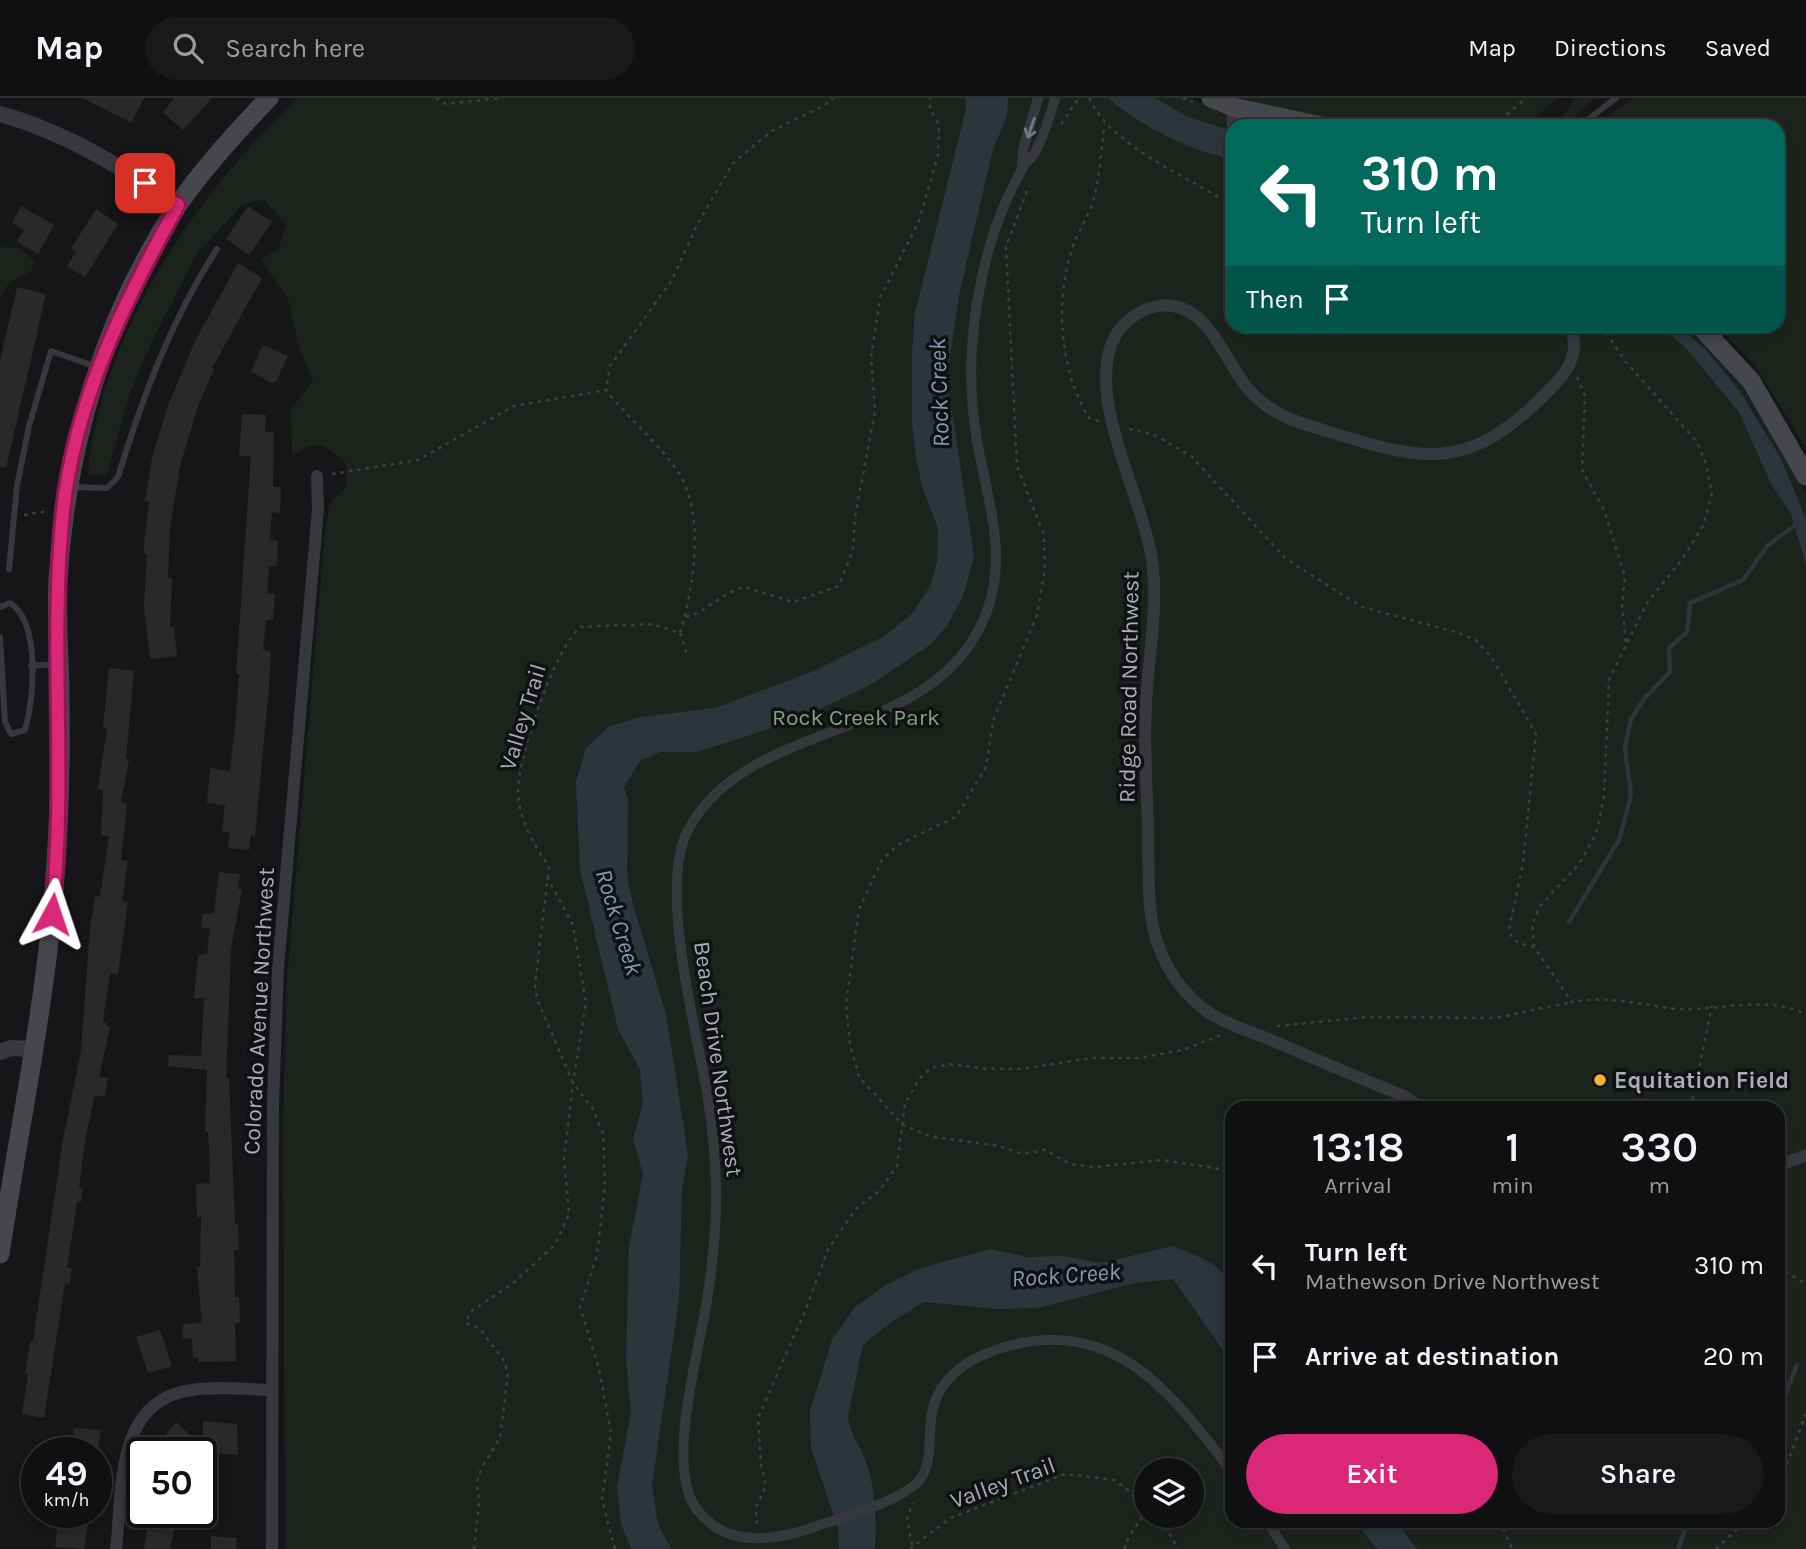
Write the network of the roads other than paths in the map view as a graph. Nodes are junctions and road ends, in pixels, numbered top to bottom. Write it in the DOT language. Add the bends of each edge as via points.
graph roads {
  1 [pos="269,98"];
  2 [pos="1038,98"];
  3 [pos="1055,98"];
  4 [pos="1211,98"];
  5 [pos="1616,98"];
  6 [pos="1233,107"];
  7 [pos="0,114"];
  8 [pos="1232,119"];
  9 [pos="1289,119"];
  10 [pos="1589,119"];
  11 [pos="1021,169"];
  12 [pos="178,205"];
  13 [pos="217,249"];
  14 [pos="1571,333"];
  15 [pos="1706,333"];
  16 [pos="98,368"];
  17 [pos="317,476"];
  18 [pos="1806,476"];
  19 [pos="67,487"];
  20 [pos="9,569"];
  21 [pos="0,607"];
  22 [pos="0,638"];
  23 [pos="60,664"];
  24 [pos="31,666"];
  25 [pos="33,1049"];
  26 [pos="0,1052"];
  27 [pos="1412,1101"];
  28 [pos="1806,1155"];
  29 [pos="1785,1163"];
  30 [pos="0,1255"];
  31 [pos="272,1390"];
  32 [pos="1225,1464"];
  33 [pos="1272,1528"];
  34 [pos="116,1549"];
  35 [pos="272,1549"];
  36 [pos="1285,1549"];
  1 -- 12 [label="main road"];
  2 -- 11 [label="street, Beach Drive Northwest, one-way"];
  3 -- 11 [label="street, Beach Drive Northwest" via="1035,152"];
  4 -- 6 [label="main road"];
  5 -- 10 [label="lane"];
  6 -- 8 [label="street"];
  6 -- 9 [label="main road"];
  7 -- 12 [label="street" via="71,140"];
  11 -- 32 [label="street, Beach Drive Northwest" via="988,252 974,328 974,420 997,564 981,627 959,660 924,690 730,782 697,816 679,854 678,902 710,1108 716,1182 712,1269 684,1440 684,1478 695,1507 718,1530 748,1541 818,1526 902,1494 920,1479 927,1465 932,1410 940,1390 955,1372 988,1352 1051,1340 1098,1346 1141,1369"];
  12 -- 16 [label="main road" via="124,306"];
  13 -- 19 [label="lane" via="164,343 118,477 107,488"];
  14 -- 27 [label="street, Ridge Road Northwest" via="1575,345 1569,365 1549,391 1492,439 1464,452 1414,454 1281,416 1248,389 1200,319 1187,310 1158,306 1127,321 1111,345 1105,374 1113,425 1140,506 1153,568 1146,746 1154,929 1170,971 1195,1002 1214,1016"];
  15 -- 18 [label="main road" via="1751,381"];
  16 -- 19 [label="main road"];
  16 -- 20 [label="lane" via="51,351 29,426"];
  17 -- 31 [label="street, Colorado Avenue Northwest" via="317,523 278,968"];
  19 -- 23 [label="main road" via="58,581"];
  21 -- 24 [label="lane" via="10,603 23,614 32,649"];
  22 -- 24 [label="lane" via="5,722 11,734 24,730 27,721"];
  23 -- 24 [label="lane"];
  23 -- 25 [label="main road" via="54,891"];
  25 -- 26 [label="street"];
  25 -- 30 [label="main road"];
  28 -- 29 [label="street"];
  31 -- 34 [label="street" via="184,1391 164,1398 142,1416 128,1445"];
  31 -- 35 [label="street, Colorado Avenue Northwest"];
  33 -- 36 [label="street"];
}
